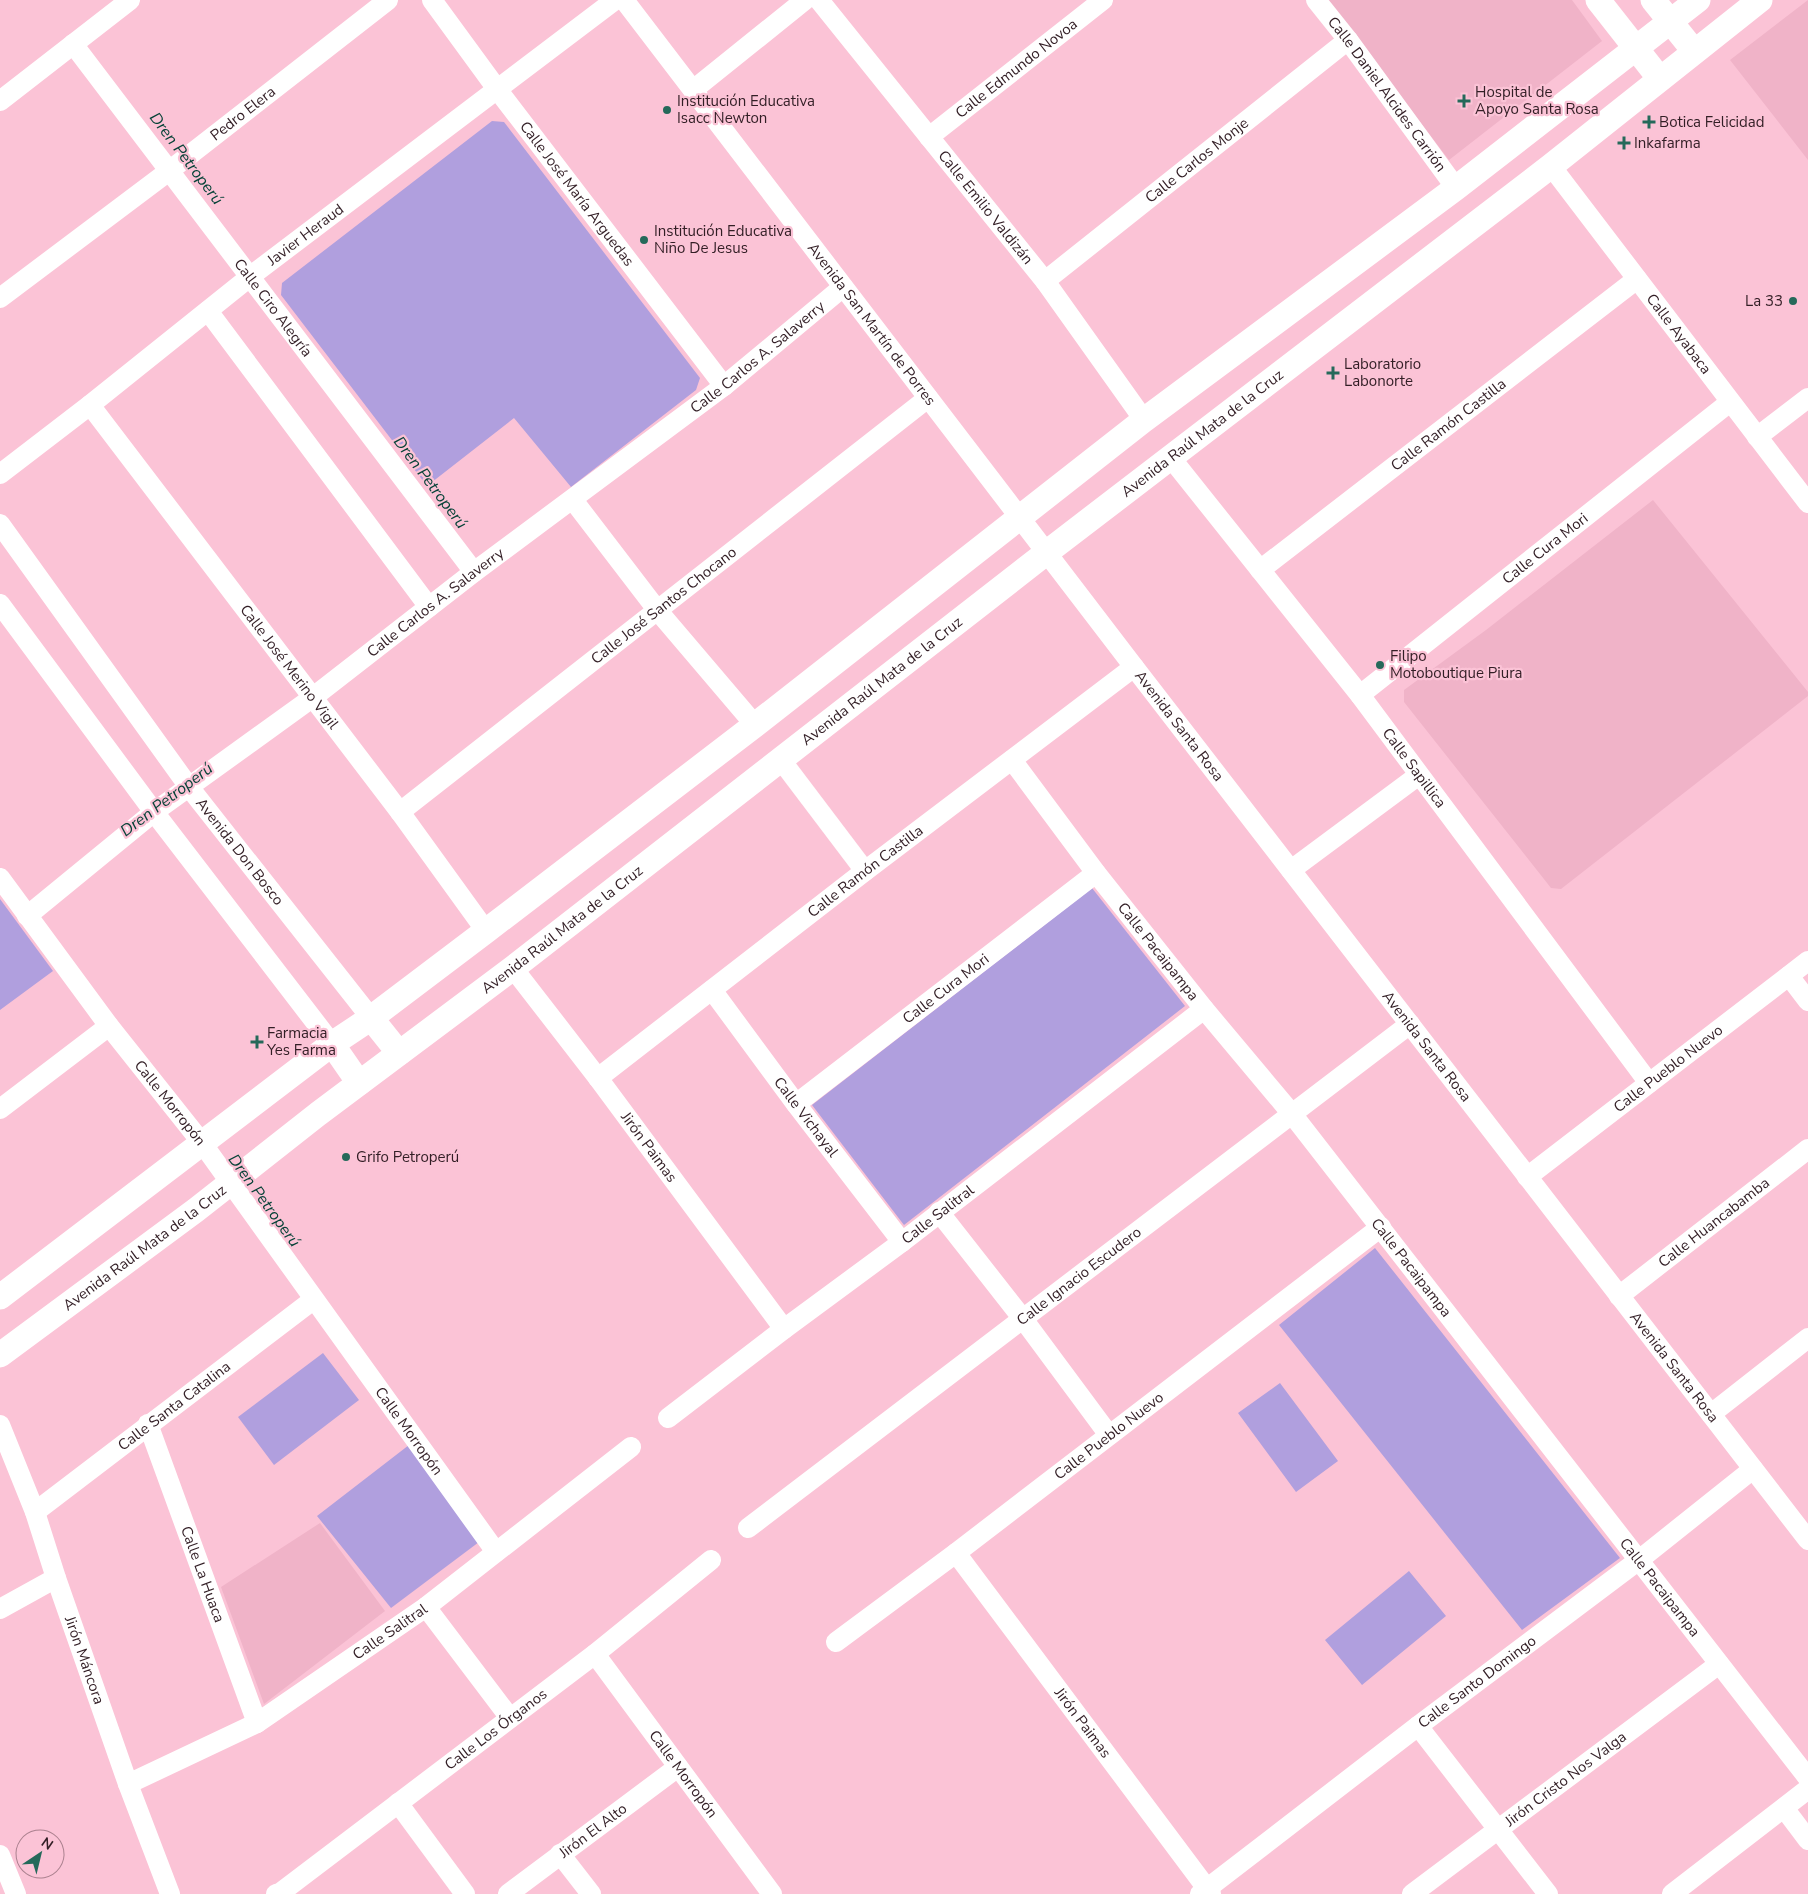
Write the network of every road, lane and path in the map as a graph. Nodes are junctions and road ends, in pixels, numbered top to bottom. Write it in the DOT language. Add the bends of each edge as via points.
graph roads {
  1 [pos="130,0"];
  2 [pos="388,0"];
  3 [pos="432,0"];
  4 [pos="615,0"];
  5 [pos="624,0"];
  6 [pos="805,0"];
  7 [pos="819,0"];
  8 [pos="1103,0"];
  9 [pos="1316,0"];
  10 [pos="1598,0"];
  11 [pos="1653,0"];
  12 [pos="1698,0"];
  13 [pos="1760,0"];
  14 [pos="1670,22"];
  15 [pos="1348,40"];
  16 [pos="73,44"];
  17 [pos="1634,48"];
  18 [pos="1694,51"];
  19 [pos="1660,80"];
  20 [pos="497,88"];
  21 [pos="693,90"];
  22 [pos="0,101"];
  23 [pos="929,138"];
  24 [pos="1551,166"];
  25 [pos="169,171"];
  26 [pos="1456,188"];
  27 [pos="250,277"];
  28 [pos="1637,280"];
  29 [pos="1044,281"];
  30 [pos="843,287"];
  31 [pos="0,298"];
  32 [pos="208,311"];
  33 [pos="724,386"];
  34 [pos="928,398"];
  35 [pos="1808,398"];
  36 [pos="1730,402"];
  37 [pos="90,405"];
  38 [pos="1144,420"];
  39 [pos="1757,437"];
  40 [pos="1171,458"];
  41 [pos="0,474"];
  42 [pos="572,500"];
  43 [pos="1808,503"];
  44 [pos="1021,518"];
  45 [pos="0,524"];
  46 [pos="1046,553"];
  47 [pos="1260,570"];
  48 [pos="474,572"];
  49 [pos="0,604"];
  50 [pos="429,607"];
  51 [pos="658,611"];
  52 [pos="1134,667"];
  53 [pos="1360,696"];
  54 [pos="312,698"];
  55 [pos="755,725"];
  56 [pos="781,760"];
  57 [pos="1012,760"];
  58 [pos="1419,775"];
  59 [pos="190,787"];
  60 [pos="154,812"];
  61 [pos="400,812"];
  62 [pos="1291,870"];
  63 [pos="865,871"];
  64 [pos="1096,873"];
  65 [pos="0,878"];
  66 [pos="27,916"];
  67 [pos="486,931"];
  68 [pos="1808,961"];
  69 [pos="513,968"];
  70 [pos="1789,976"];
  71 [pos="712,990"];
  72 [pos="1808,1001"];
  73 [pos="1204,1009"];
  74 [pos="371,1018"];
  75 [pos="1410,1024"];
  76 [pos="109,1026"];
  77 [pos="332,1044"];
  78 [pos="399,1052"];
  79 [pos="598,1078"];
  80 [pos="359,1083"];
  81 [pos="1649,1083"];
  82 [pos="796,1104"];
  83 [pos="0,1109"];
  84 [pos="1292,1114"];
  85 [pos="202,1143"];
  86 [pos="1808,1149"];
  87 [pos="1527,1177"];
  88 [pos="229,1182"];
  89 [pos="939,1212"];
  90 [pos="1380,1227"];
  91 [pos="902,1242"];
  92 [pos="1619,1296"];
  93 [pos="0,1297"];
  94 [pos="313,1300"];
  95 [pos="1022,1319"];
  96 [pos="784,1329"];
  97 [pos="1808,1338"];
  98 [pos="0,1355"];
  99 [pos="1711,1414"];
  100 [pos="668,1418"];
  101 [pos="148,1424"];
  102 [pos="0,1425"];
  103 [pos="1109,1435"];
  104 [pos="631,1447"];
  105 [pos="1753,1469"];
  106 [pos="35,1512"];
  107 [pos="748,1528"];
  108 [pos="1808,1540"];
  109 [pos="496,1552"];
  110 [pos="956,1553"];
  111 [pos="711,1560"];
  112 [pos="1639,1560"];
  113 [pos="56,1578"];
  114 [pos="426,1607"];
  115 [pos="0,1609"];
  116 [pos="836,1642"];
  117 [pos="595,1654"];
  118 [pos="1719,1664"];
  119 [pos="510,1718"];
  120 [pos="257,1723"];
  121 [pos="1418,1726"];
  122 [pos="678,1766"];
  123 [pos="1808,1778"];
  124 [pos="128,1784"];
  125 [pos="1808,1789"];
  126 [pos="398,1803"];
  127 [pos="1784,1808"];
  128 [pos="1498,1830"];
  129 [pos="1808,1840"];
  130 [pos="560,1854"];
  131 [pos="0,1855"];
  132 [pos="1206,1892"];
  133 [pos="16,1894"];
  134 [pos="170,1894"];
  135 [pos="276,1894"];
  136 [pos="465,1894"];
  137 [pos="508,1894"];
  138 [pos="591,1894"];
  139 [pos="772,1894"];
  140 [pos="1412,1894"];
  141 [pos="1548,1894"];
  142 [pos="1672,1894"];
  1 -- 16 [label="street"];
  2 -- 25 [label="street, Pedro Elera"];
  3 -- 20 [label="street, Calle José María Arguedas"];
  4 -- 20 [label="street, Javier Heraud"];
  5 -- 21 [label="street, Avenida San Martín de Porres"];
  6 -- 21 [label="street"];
  7 -- 23 [label="street, Calle Emilio Valdizán"];
  8 -- 23 [label="street, Calle Edmundo Novoa"];
  9 -- 15 [label="street, Calle Daniel Alcides Carrión"];
  10 -- 17 [label="main road"];
  11 -- 14 [label="main road"];
  12 -- 14 [label="main road"];
  13 -- 18 [label="main road, Avenida Raúl Mata de la Cruz"];
  14 -- 17 [label="main road"];
  14 -- 18 [label="main road"];
  15 -- 26 [label="street, Calle Daniel Alcides Carrión"];
  15 -- 29 [label="street, Calle Carlos Monje"];
  16 -- 22 [label="street"];
  16 -- 25 [label="street, Calle Ciro Alegría"];
  17 -- 19 [label="main road"];
  17 -- 26 [label="main road"];
  18 -- 19 [label="main road, Avenida Raúl Mata de la Cruz"];
  19 -- 24 [label="main road, Avenida Raúl Mata de la Cruz"];
  20 -- 27 [label="street, Javier Heraud"];
  20 -- 33 [label="street, Calle José María Arguedas"];
  21 -- 30 [label="street, Avenida San Martín de Porres"];
  23 -- 29 [label="street, Calle Emilio Valdizán"];
  24 -- 28 [label="street, Calle Ayabaca"];
  24 -- 40 [label="main road, Avenida Raúl Mata de la Cruz"];
  25 -- 27 [label="street, Calle Ciro Alegría"];
  25 -- 31 [label="street, Pedro Elera"];
  26 -- 38 [label="main road"];
  27 -- 32 [label="street, Javier Heraud"];
  27 -- 48 [label="street, Calle Ciro Alegría"];
  28 -- 36 [label="street, Calle Ayabaca"];
  28 -- 47 [label="street, Calle Ramón Castilla"];
  29 -- 38 [label="street, Calle Emilio Valdizán"];
  30 -- 33 [label="street, Calle Carlos A. Salaverry"];
  30 -- 34 [label="street, Avenida San Martín de Porres"];
  32 -- 37 [label="street, Javier Heraud"];
  32 -- 50 [label="street"];
  33 -- 42 [label="street, Calle Carlos A. Salaverry"];
  34 -- 44 [label="street, Avenida San Martín de Porres"];
  34 -- 51 [label="street, Calle José Santos Chocano"];
  35 -- 39 [label="street"];
  36 -- 39 [label="street, Calle Ayabaca"];
  36 -- 53 [label="street, Calle Cura Mori"];
  37 -- 41 [label="street, Javier Heraud"];
  37 -- 54 [label="street, Calle José Merino Vigil"];
  38 -- 44 [label="main road"];
  39 -- 43 [label="street, Calle Ayabaca"];
  40 -- 46 [label="main road, Avenida Raúl Mata de la Cruz"];
  40 -- 47 [label="street, Calle Sapillica"];
  42 -- 48 [label="street, Calle Carlos A. Salaverry"];
  42 -- 51 [label="street"];
  44 -- 46 [label="street, Avenida San Martín de Porres"];
  44 -- 55 [label="main road"];
  45 -- 59 [label="street, Avenida Don Bosco"];
  46 -- 52 [label="street, Avenida Santa Rosa"];
  46 -- 56 [label="main road, Avenida Raúl Mata de la Cruz"];
  47 -- 53 [label="street, Calle Sapillica"];
  48 -- 50 [label="street, Calle Carlos A. Salaverry"];
  49 -- 60 [label="street"];
  50 -- 54 [label="street, Calle Carlos A. Salaverry"];
  51 -- 55 [label="street"];
  51 -- 61 [label="street, Calle José Santos Chocano"];
  52 -- 57 [label="street, Calle Ramón Castilla"];
  52 -- 62 [label="street, Avenida Santa Rosa"];
  53 -- 58 [label="street, Calle Sapillica"];
  54 -- 59 [label="street, Calle Carlos A. Salaverry"];
  54 -- 61 [label="street, Calle José Merino Vigil"];
  55 -- 67 [label="main road"];
  56 -- 63 [label="street"];
  56 -- 69 [label="main road, Avenida Raúl Mata de la Cruz"];
  57 -- 63 [label="street, Calle Ramón Castilla"];
  57 -- 64 [label="street, Calle Pacaipampa"];
  58 -- 62 [label="street"];
  58 -- 81 [label="street, Calle Sapillica"];
  59 -- 60 [label="street, Calle Carlos A. Salaverry"];
  59 -- 74 [label="street, Avenida Don Bosco"];
  60 -- 66 [label="street, Calle Carlos A. Salaverry"];
  60 -- 77 [label="street"];
  61 -- 67 [label="street, Calle José Merino Vigil"];
  62 -- 75 [label="street, Avenida Santa Rosa"];
  63 -- 71 [label="street, Calle Ramón Castilla"];
  64 -- 73 [label="street, Calle Pacaipampa"];
  64 -- 82 [label="street, Calle Cura Mori"];
  65 -- 66 [label="street, Calle Morropón"];
  66 -- 76 [label="street, Calle Morropón"];
  67 -- 74 [label="main road"];
  68 -- 70 [label="street, Calle Pueblo Nuevo"];
  69 -- 78 [label="main road, Avenida Raúl Mata de la Cruz"];
  69 -- 79 [label="street, Jirón Paimas"];
  70 -- 72 [label="street"];
  70 -- 81 [label="street, Calle Pueblo Nuevo"];
  71 -- 79 [label="street, Calle Ramón Castilla"];
  71 -- 82 [label="street, Calle Vichayal"];
  73 -- 84 [label="street, Calle Pacaipampa"];
  73 -- 89 [label="street, Calle Salitral"];
  74 -- 77 [label="main road"];
  74 -- 78 [label="main road, Avenida Don Bosco"];
  75 -- 84 [label="street, Calle Ignacio Escudero"];
  75 -- 87 [label="street, Avenida Santa Rosa"];
  76 -- 83 [label="street"];
  76 -- 85 [label="street, Calle Morropón"];
  77 -- 80 [label="main road"];
  77 -- 85 [label="main road"];
  78 -- 80 [label="main road, Avenida Raúl Mata de la Cruz"];
  79 -- 96 [label="street, Jirón Paimas"];
  80 -- 88 [label="main road, Avenida Raúl Mata de la Cruz"];
  81 -- 87 [label="street, Calle Pueblo Nuevo"];
  82 -- 91 [label="street, Calle Vichayal"];
  84 -- 90 [label="street, Calle Pacaipampa"];
  84 -- 95 [label="street, Calle Ignacio Escudero"];
  85 -- 88 [label="street, Calle Morropón"];
  85 -- 93 [label="main road"];
  86 -- 92 [label="street, Calle Huancabamba"];
  87 -- 92 [label="street, Avenida Santa Rosa"];
  88 -- 94 [label="street, Calle Morropón"];
  88 -- 98 [label="main road, Avenida Raúl Mata de la Cruz"];
  89 -- 91 [label="street, Calle Salitral"];
  89 -- 95 [label="street"];
  90 -- 103 [label="street, Calle Pueblo Nuevo"];
  90 -- 112 [label="street, Calle Pacaipampa"];
  91 -- 96 [label="street, Calle Salitral"];
  92 -- 99 [label="street, Avenida Santa Rosa"];
  94 -- 101 [label="street, Calle Santa Catalina"];
  94 -- 109 [label="street, Calle Morropón"];
  95 -- 103 [label="street"];
  95 -- 107 [label="street, Calle Ignacio Escudero"];
  96 -- 100 [label="street, Calle Salitral"];
  97 -- 99 [label="street"];
  99 -- 105 [label="street, Avenida Santa Rosa"];
  101 -- 106 [label="street, Calle Santa Catalina"];
  101 -- 120 [label="street, Calle La Huaca"];
  102 -- 106 [label="street, Jirón Máncora"];
  103 -- 110 [label="street, Calle Pueblo Nuevo"];
  104 -- 109 [label="street, Calle Salitral"];
  105 -- 108 [label="street, Avenida Santa Rosa"];
  105 -- 112 [label="street, Calle Santo Domingo"];
  106 -- 113 [label="street, Jirón Máncora"];
  109 -- 114 [label="street, Calle Salitral"];
  110 -- 116 [label="street, Calle Pueblo Nuevo"];
  110 -- 132 [label="street, Jirón Paimas"];
  111 -- 117 [label="street, Calle Los Órganos"];
  112 -- 118 [label="street, Calle Pacaipampa"];
  112 -- 121 [label="street, Calle Santo Domingo"];
  113 -- 115 [label="street"];
  113 -- 124 [label="street, Jirón Máncora"];
  114 -- 119 [label="street"];
  114 -- 120 [label="street, Calle Salitral"];
  117 -- 119 [label="street, Calle Los Órganos"];
  117 -- 122 [label="street, Calle Morropón"];
  118 -- 123 [label="street, Calle Pacaipampa"];
  118 -- 128 [label="street, Jirón Cristo Nos Valga"];
  119 -- 126 [label="street, Calle Los Órganos"];
  120 -- 124 [label="street, Calle Salitral"];
  121 -- 128 [label="street"];
  121 -- 132 [label="street, Calle Santo Domingo"];
  122 -- 130 [label="street, Jirón El Alto"];
  122 -- 139 [label="street, Calle Morropón"];
  124 -- 134 [label="street, Jirón Máncora"];
  125 -- 127 [label="street"];
  126 -- 135 [label="street, Calle Los Órganos"];
  126 -- 136 [label="street"];
  127 -- 129 [label="street"];
  127 -- 142 [label="street"];
  128 -- 140 [label="street, Jirón Cristo Nos Valga"];
  128 -- 141 [label="street"];
  130 -- 137 [label="street, Jirón El Alto"];
  130 -- 138 [label="street"];
  131 -- 133 [label="street"];
}
